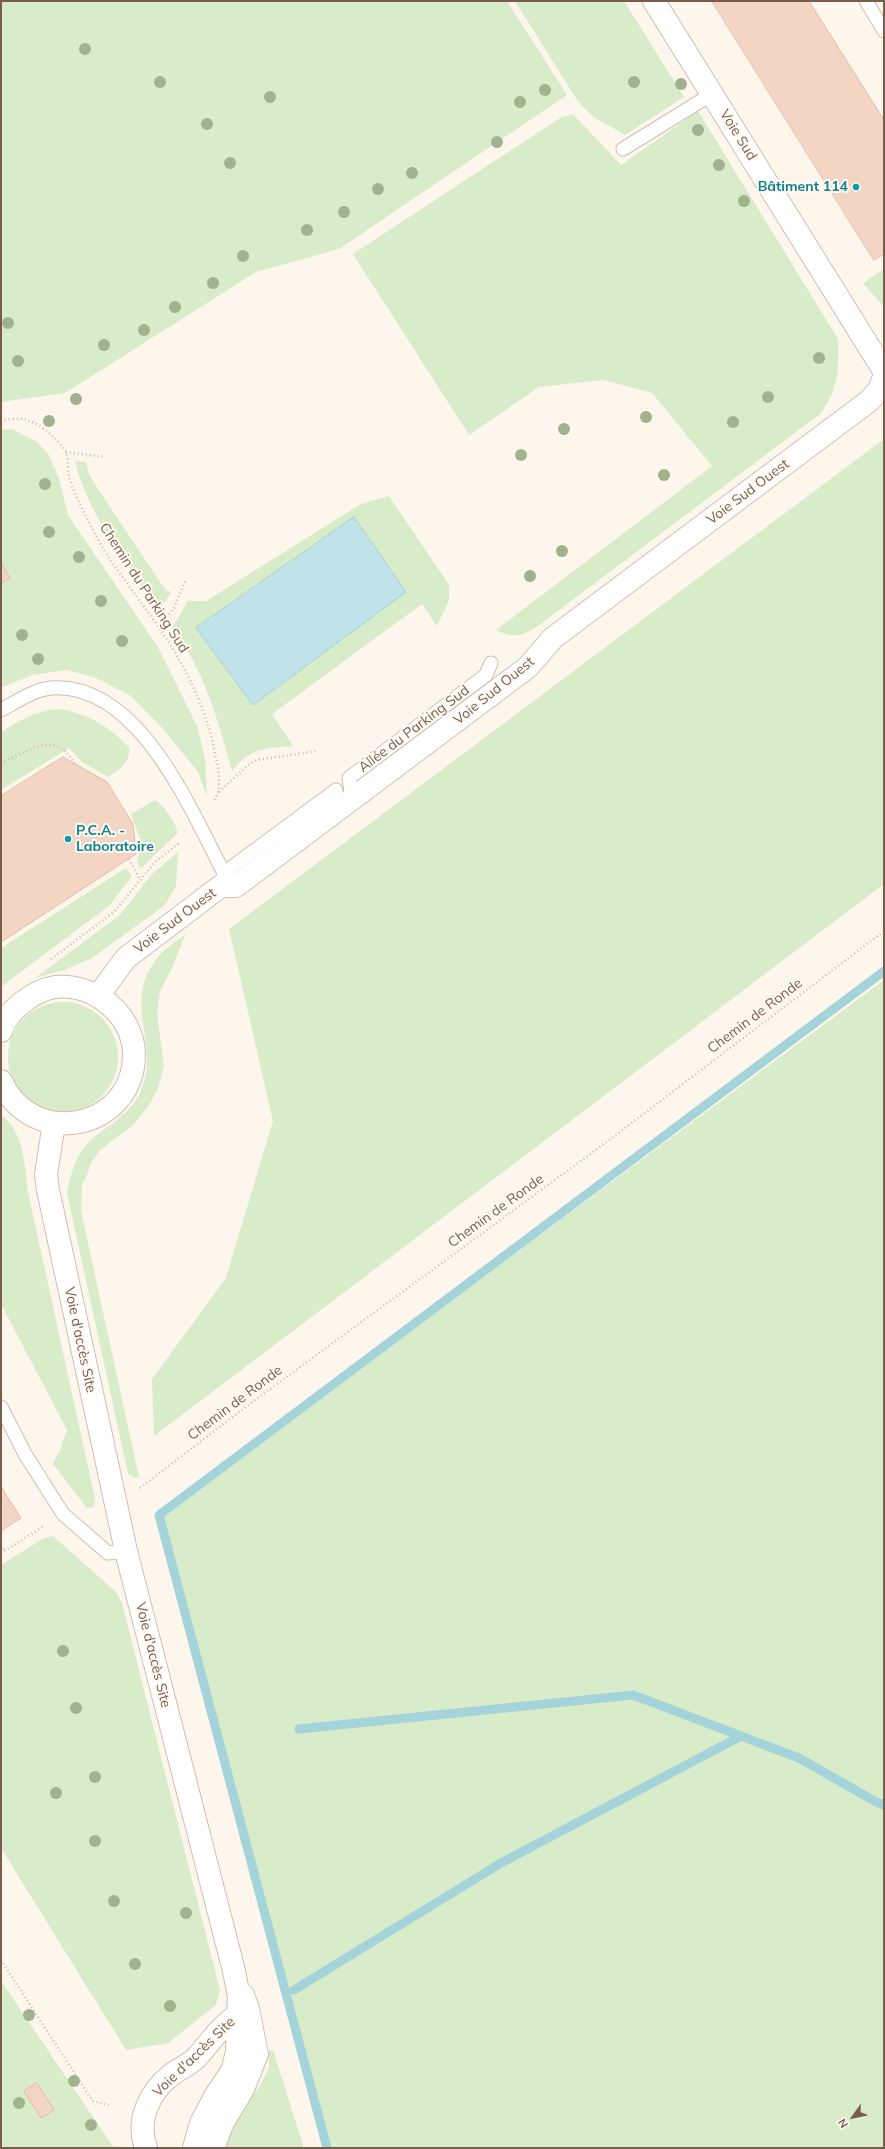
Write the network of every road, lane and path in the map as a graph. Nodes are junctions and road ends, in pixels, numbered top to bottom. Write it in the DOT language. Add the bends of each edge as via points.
graph roads {
  1 [pos="654,1"];
  2 [pos="866,1"];
  3 [pos="884,31"];
  4 [pos="712,94"];
  5 [pos="623,149"];
  6 [pos="884,371"];
  7 [pos="884,377"];
  8 [pos="1,421"];
  9 [pos="66,452"];
  10 [pos="105,457"];
  11 [pos="185,580"];
  12 [pos="159,627"];
  13 [pos="491,663"];
  14 [pos="1,710"];
  15 [pos="317,751"];
  16 [pos="1,763"];
  17 [pos="75,764"];
  18 [pos="219,792"];
  19 [pos="344,795"];
  20 [pos="210,809"];
  21 [pos="179,843"];
  22 [pos="129,859"];
  23 [pos="140,880"];
  24 [pos="222,880"];
  25 [pos="884,931"];
  26 [pos="45,963"];
  27 [pos="98,996"];
  28 [pos="1,1031"];
  29 [pos="1,1082"];
  30 [pos="54,1124"];
  31 [pos="1,1406"];
  32 [pos="114,1492"];
  33 [pos="63,1514"];
  34 [pos="1,1545"];
  35 [pos="5,1551"];
  36 [pos="126,1551"];
  37 [pos="1,1554"];
  38 [pos="1,1960"];
  39 [pos="234,1971"];
  40 [pos="238,2015"];
  41 [pos="109,2106"];
  42 [pos="146,2148"];
  43 [pos="194,2148"];
  44 [pos="213,2148"];
  1 -- 4 [label="street, Voie Sud"];
  2 -- 3 [label="lane"];
  4 -- 5 [label="lane"];
  4 -- 6 [label="street, Voie Sud"];
  7 -- 19 [label="street, Voie Sud Ouest" via="879,390 869,401 553,638 528,667"];
  8 -- 9 [label="path" via="22,419 45,429"];
  9 -- 10 [label="path"];
  9 -- 12 [label="path, Chemin du Parking Sud" via="68,472 75,493 98,539 112,563"];
  11 -- 12 [label="path" via="174,608"];
  12 -- 18 [label="path, Chemin du Parking Sud" via="187,676 203,711 220,777"];
  13 -- 19 [label="lane, Allée du Parking Sud" via="486,675 349,778"];
  14 -- 24 [label="lane" via="29,695 50,688 73,689 103,701 135,726 162,758"];
  15 -- 18 [label="path" via="257,760"];
  16 -- 17 [label="path" via="50,743 66,751"];
  18 -- 20 [label="path, Chemin du Parking Sud"];
  19 -- 24 [label="street, Voie Sud Ouest" via="236,886"];
  21 -- 23 [label="path" via="155,862"];
  22 -- 23 [label="path"];
  23 -- 26 [label="path" via="114,912"];
  24 -- 27 [label="street, Voie Sud Ouest" via="126,958"];
  25 -- 32 [label="path, Chemin de Ronde" via="608,1141 247,1406 140,1488"];
  27 -- 28 [label="street" via="77,988 55,987 34,994 16,1008"];
  27 -- 30 [label="street" via="112,1006 131,1036 134,1053 132,1070 126,1087 104,1112 88,1120"];
  29 -- 30 [label="street" via="18,1105 34,1117"];
  30 -- 32 [label="street, Voie d'accès Site" via="46,1174 48,1190"];
  31 -- 33 [label="lane" via="25,1454"];
  32 -- 36 [label="street, Voie d'accès Site"];
  33 -- 35 [label="path"];
  33 -- 36 [label="lane" via="108,1552"];
  34 -- 35 [label="path"];
  35 -- 37 [label="path"];
  36 -- 39 [label="street, Voie d'accès Site"];
  38 -- 41 [label="path" via="93,2101"];
  39 -- 40 [label="street, Voie d'accès Site" via="239,1997"];
  39 -- 44 [label="street" via="248,2009 257,2054 243,2089 223,2122"];
  40 -- 42 [label="street, Voie d'accès Site" via="225,2023 194,2059 170,2076 150,2098 144,2111"];
  40 -- 43 [label="street" via="238,2052 232,2071 201,2122"];
}
